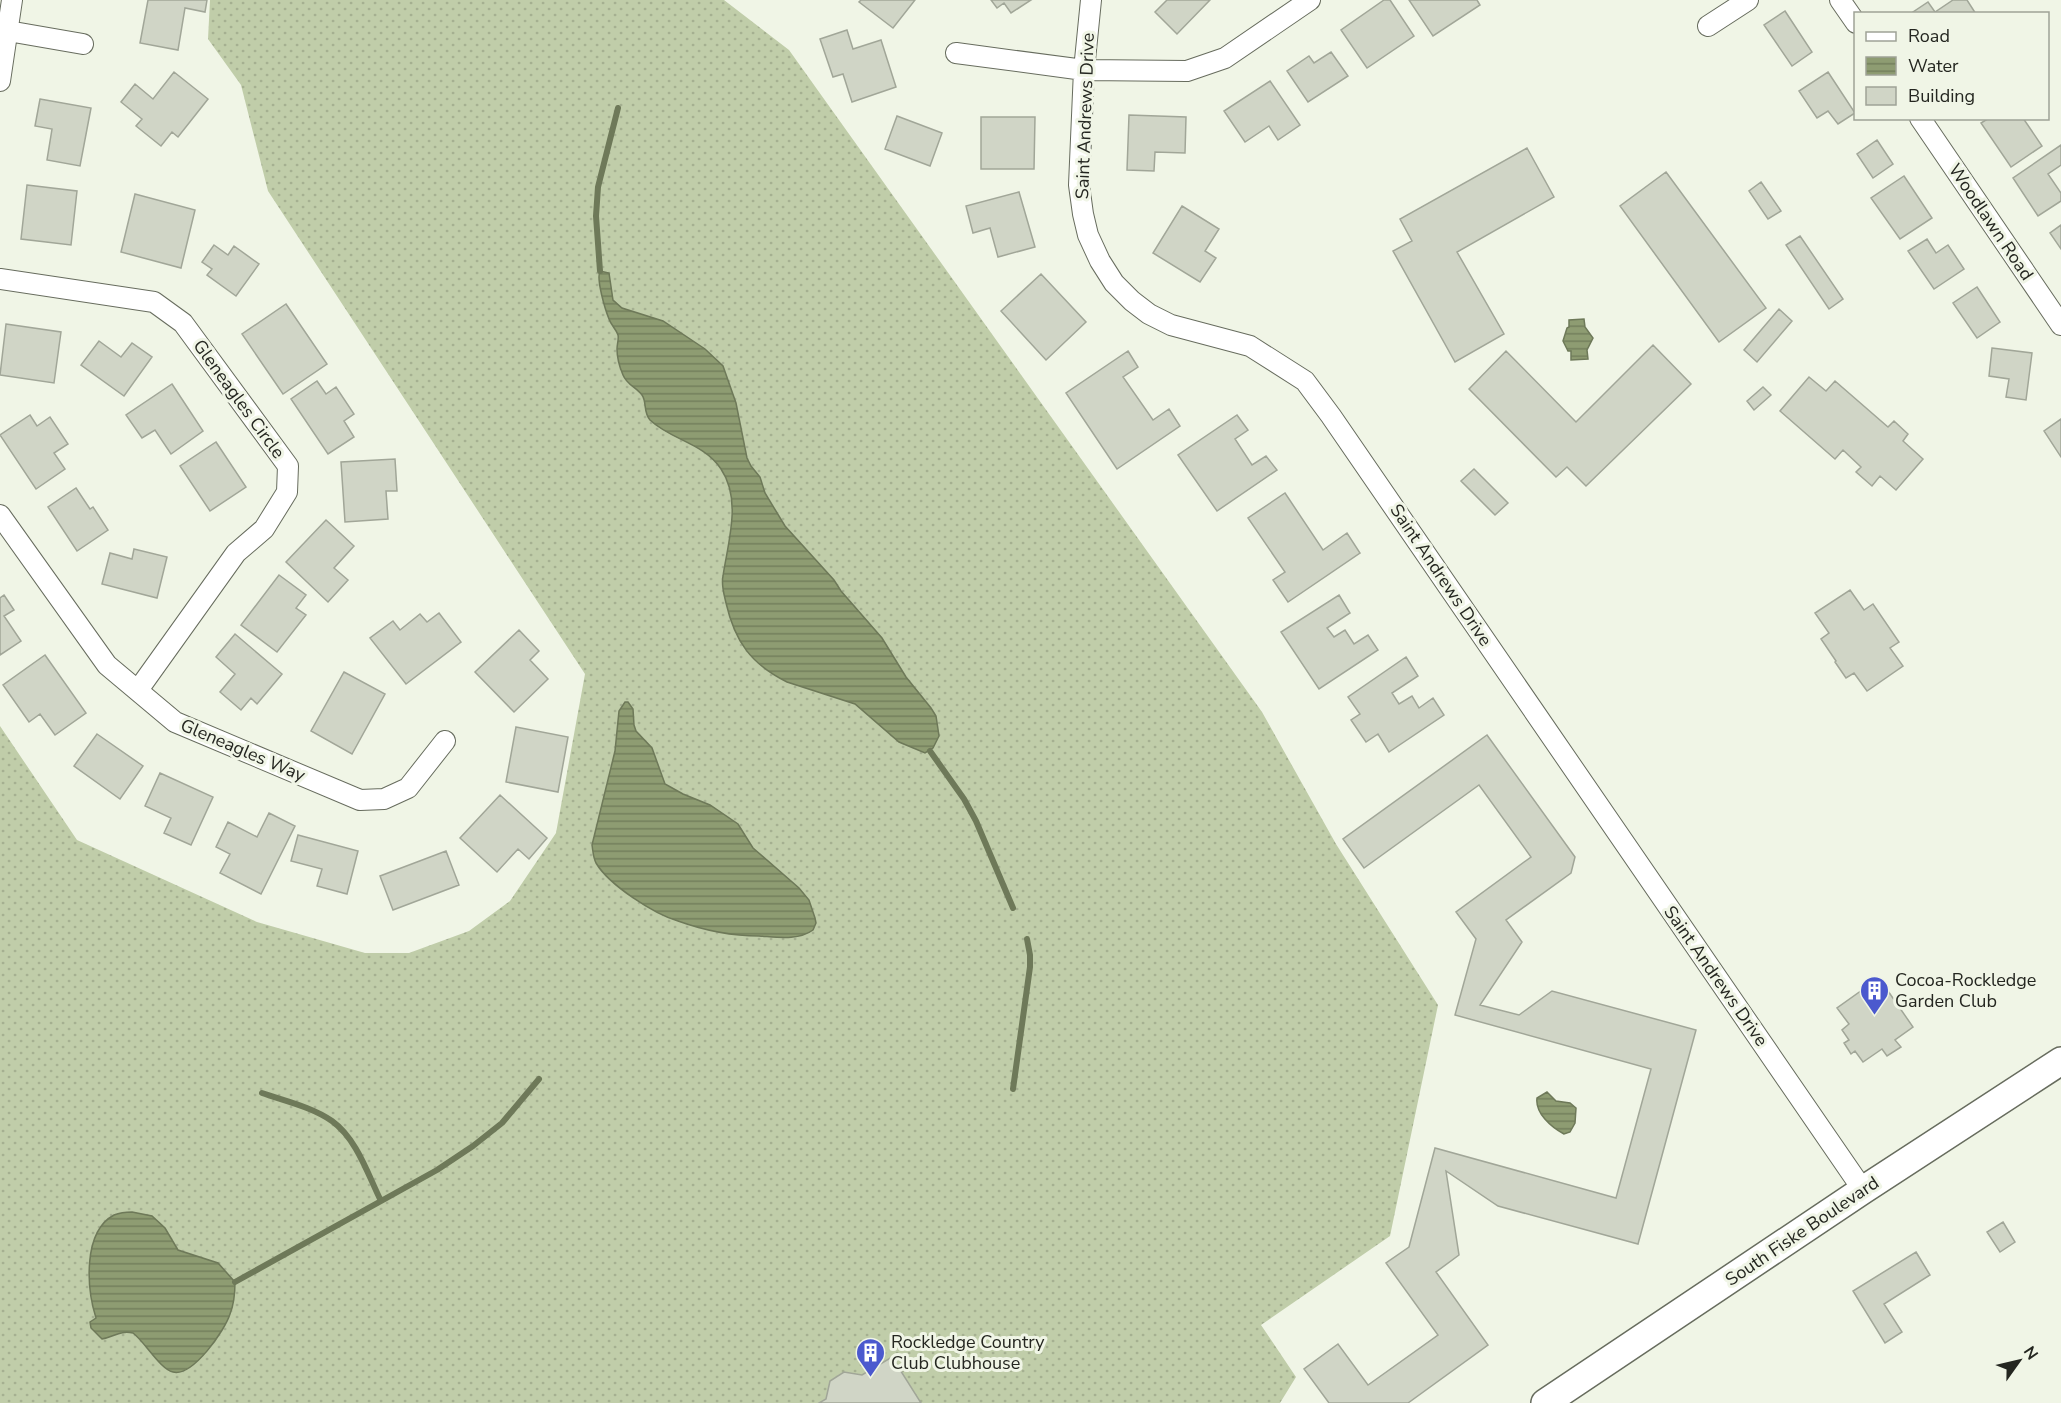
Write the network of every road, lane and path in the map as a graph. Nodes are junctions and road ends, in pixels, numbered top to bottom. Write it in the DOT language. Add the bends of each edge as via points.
graph roads {
  1 [pos="12,0"];
  2 [pos="1091,0"];
  3 [pos="1310,0"];
  4 [pos="1748,0"];
  5 [pos="1840,0"];
  6 [pos="1854,20"];
  7 [pos="1707,26"];
  8 [pos="8,31"];
  9 [pos="83,44"];
  10 [pos="956,53"];
  11 [pos="1084,70"];
  12 [pos="0,81"];
  13 [pos="1921,120"];
  14 [pos="0,279"];
  15 [pos="2061,325"];
  16 [pos="0,515"];
  17 [pos="138,690"];
  18 [pos="445,741"];
  19 [pos="2061,1061"];
  20 [pos="1863,1190"];
  21 [pos="1545,1403"];
  1 -- 8 [label="street"];
  2 -- 11 [label="street, Saint Andrews Drive"];
  3 -- 11 [label="street" via="1225,58 1187,71"];
  4 -- 7 [label="street"];
  5 -- 6 [label="street"];
  8 -- 9 [label="street"];
  8 -- 12 [label="street"];
  10 -- 11 [label="street"];
  11 -- 20 [label="street, Saint Andrews Drive" via="1080,199 1088,235 1114,283 1149,314 1172,325 1250,346 1305,381"];
  13 -- 15 [label="street, Woodlawn Road"];
  14 -- 17 [label="street, Gleneagles Circle" via="154,302 183,323 288,466 287,492 264,529 236,553"];
  16 -- 17 [label="street, Gleneagles Way" via="107,665"];
  17 -- 18 [label="street, Gleneagles Way" via="175,722 360,800 384,799 408,788"];
  19 -- 20 [label="main road, South Fiske Boulevard"];
  20 -- 21 [label="main road, South Fiske Boulevard"];
}
